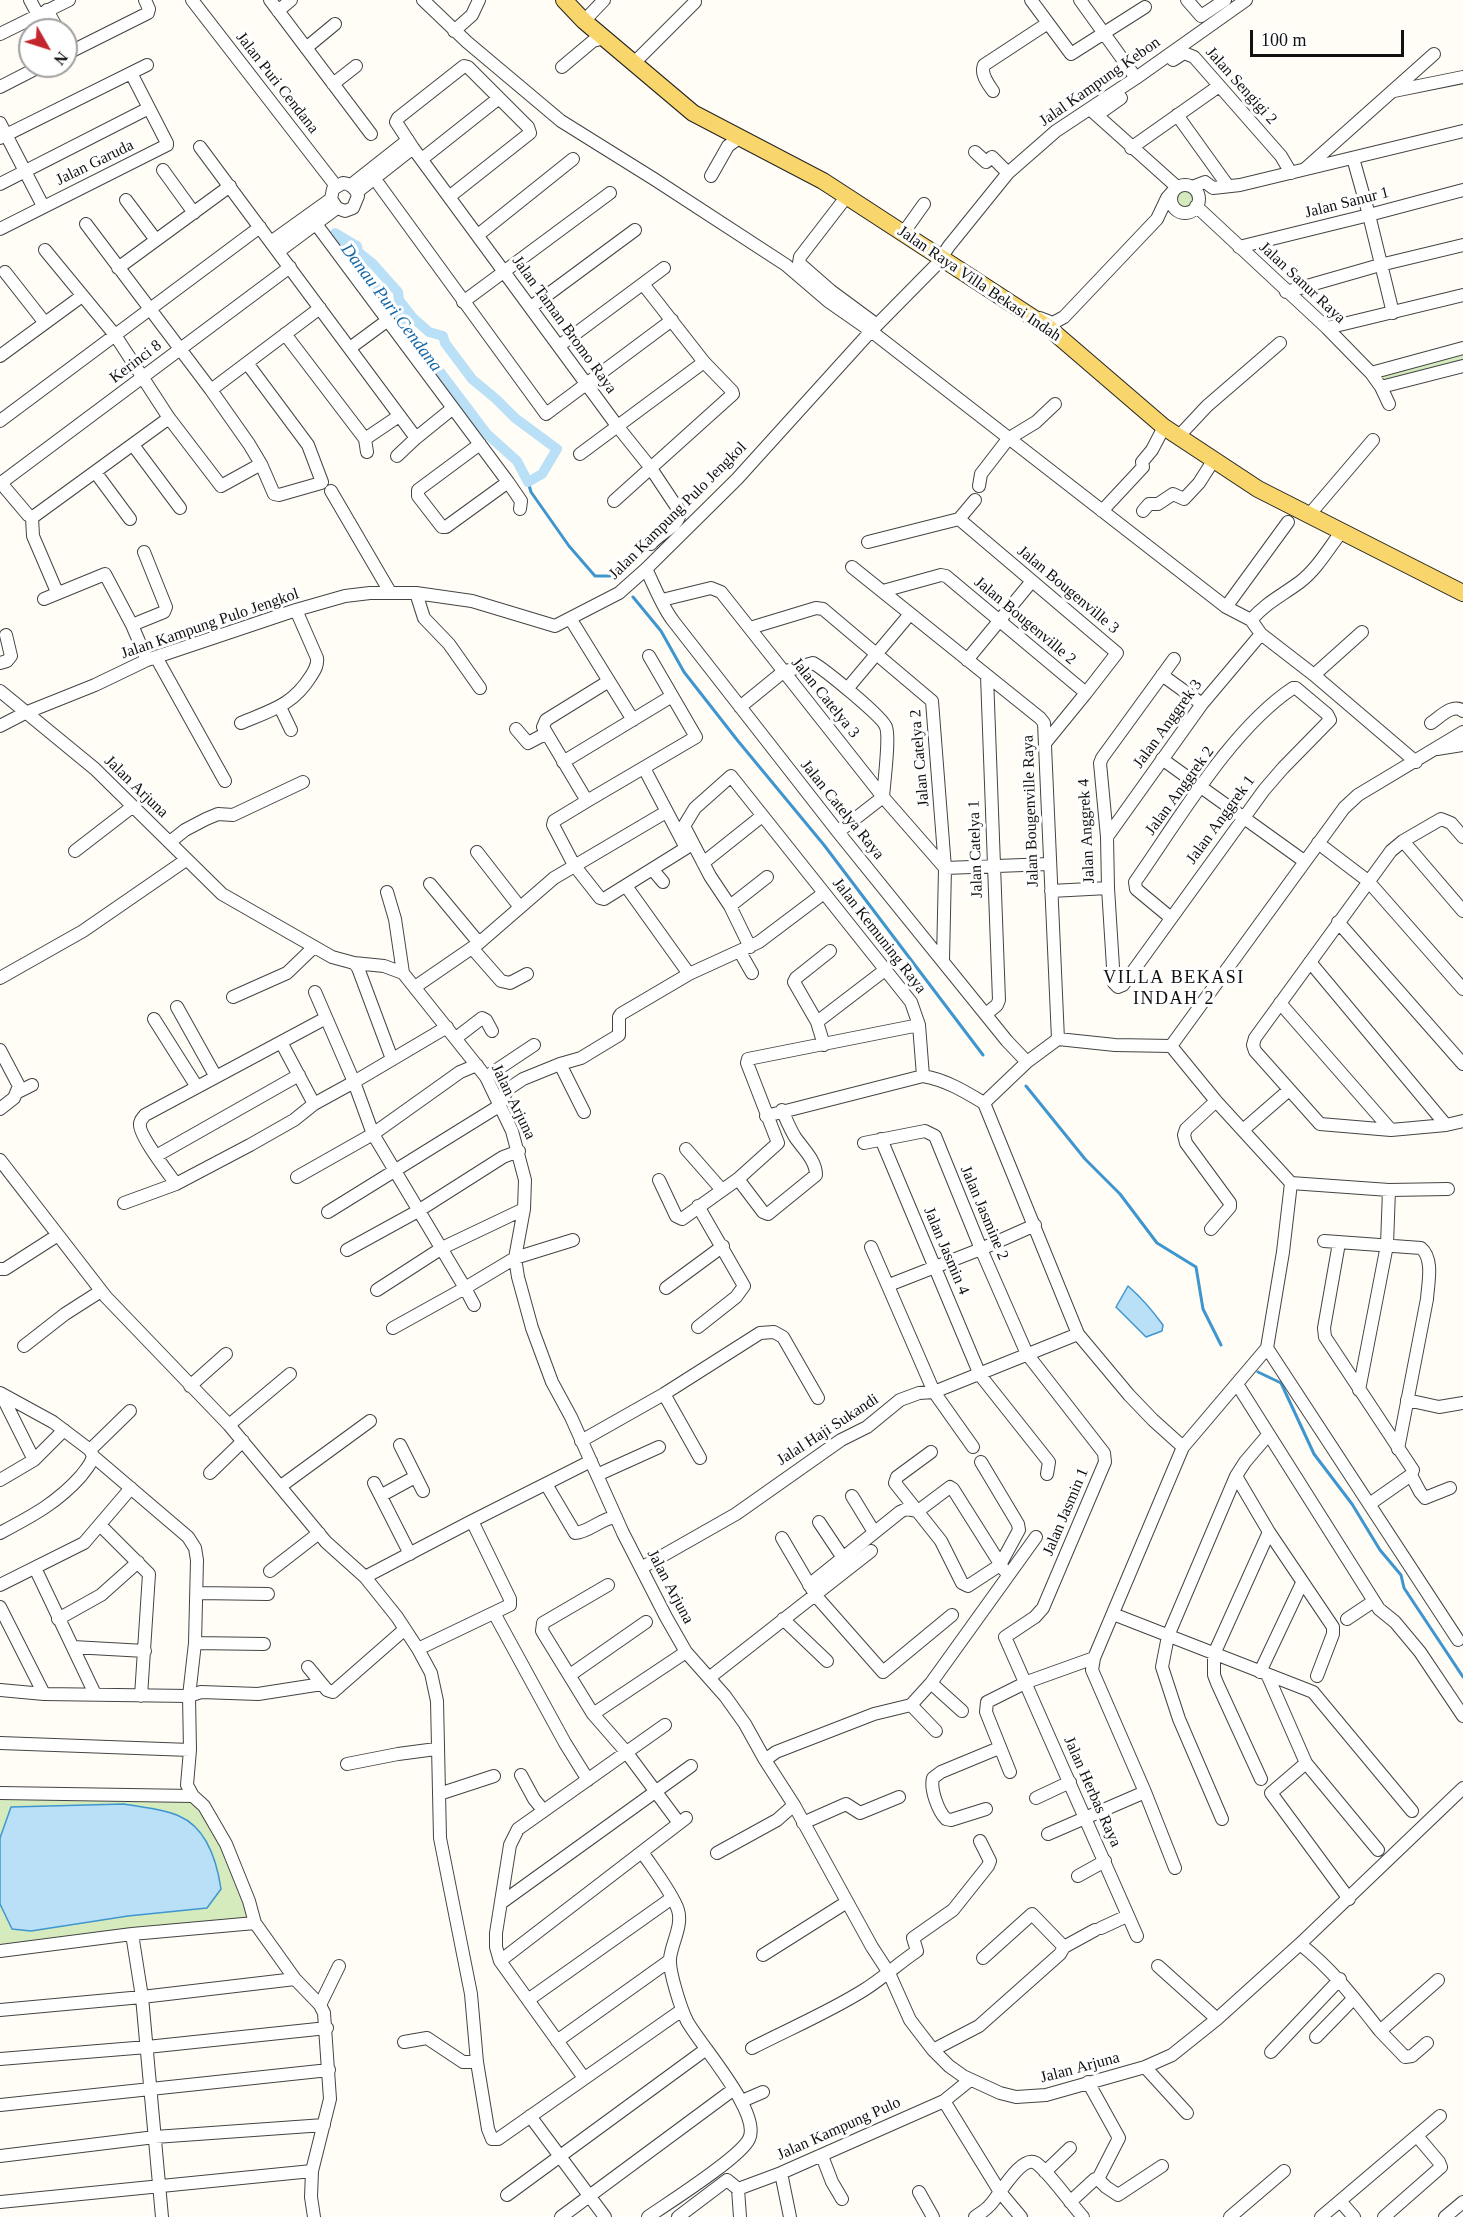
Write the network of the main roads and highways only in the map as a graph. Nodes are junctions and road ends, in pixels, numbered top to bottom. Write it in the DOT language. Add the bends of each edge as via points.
graph roads {
  1 [pos="564,0"];
  2 [pos="1463,593"];
  1 -- 2 [label="main road, Jalan Raya Villa Bekasi Indah" via="693,114 847,196 1014,305 1050,329 1178,437 1258,489"];
}
